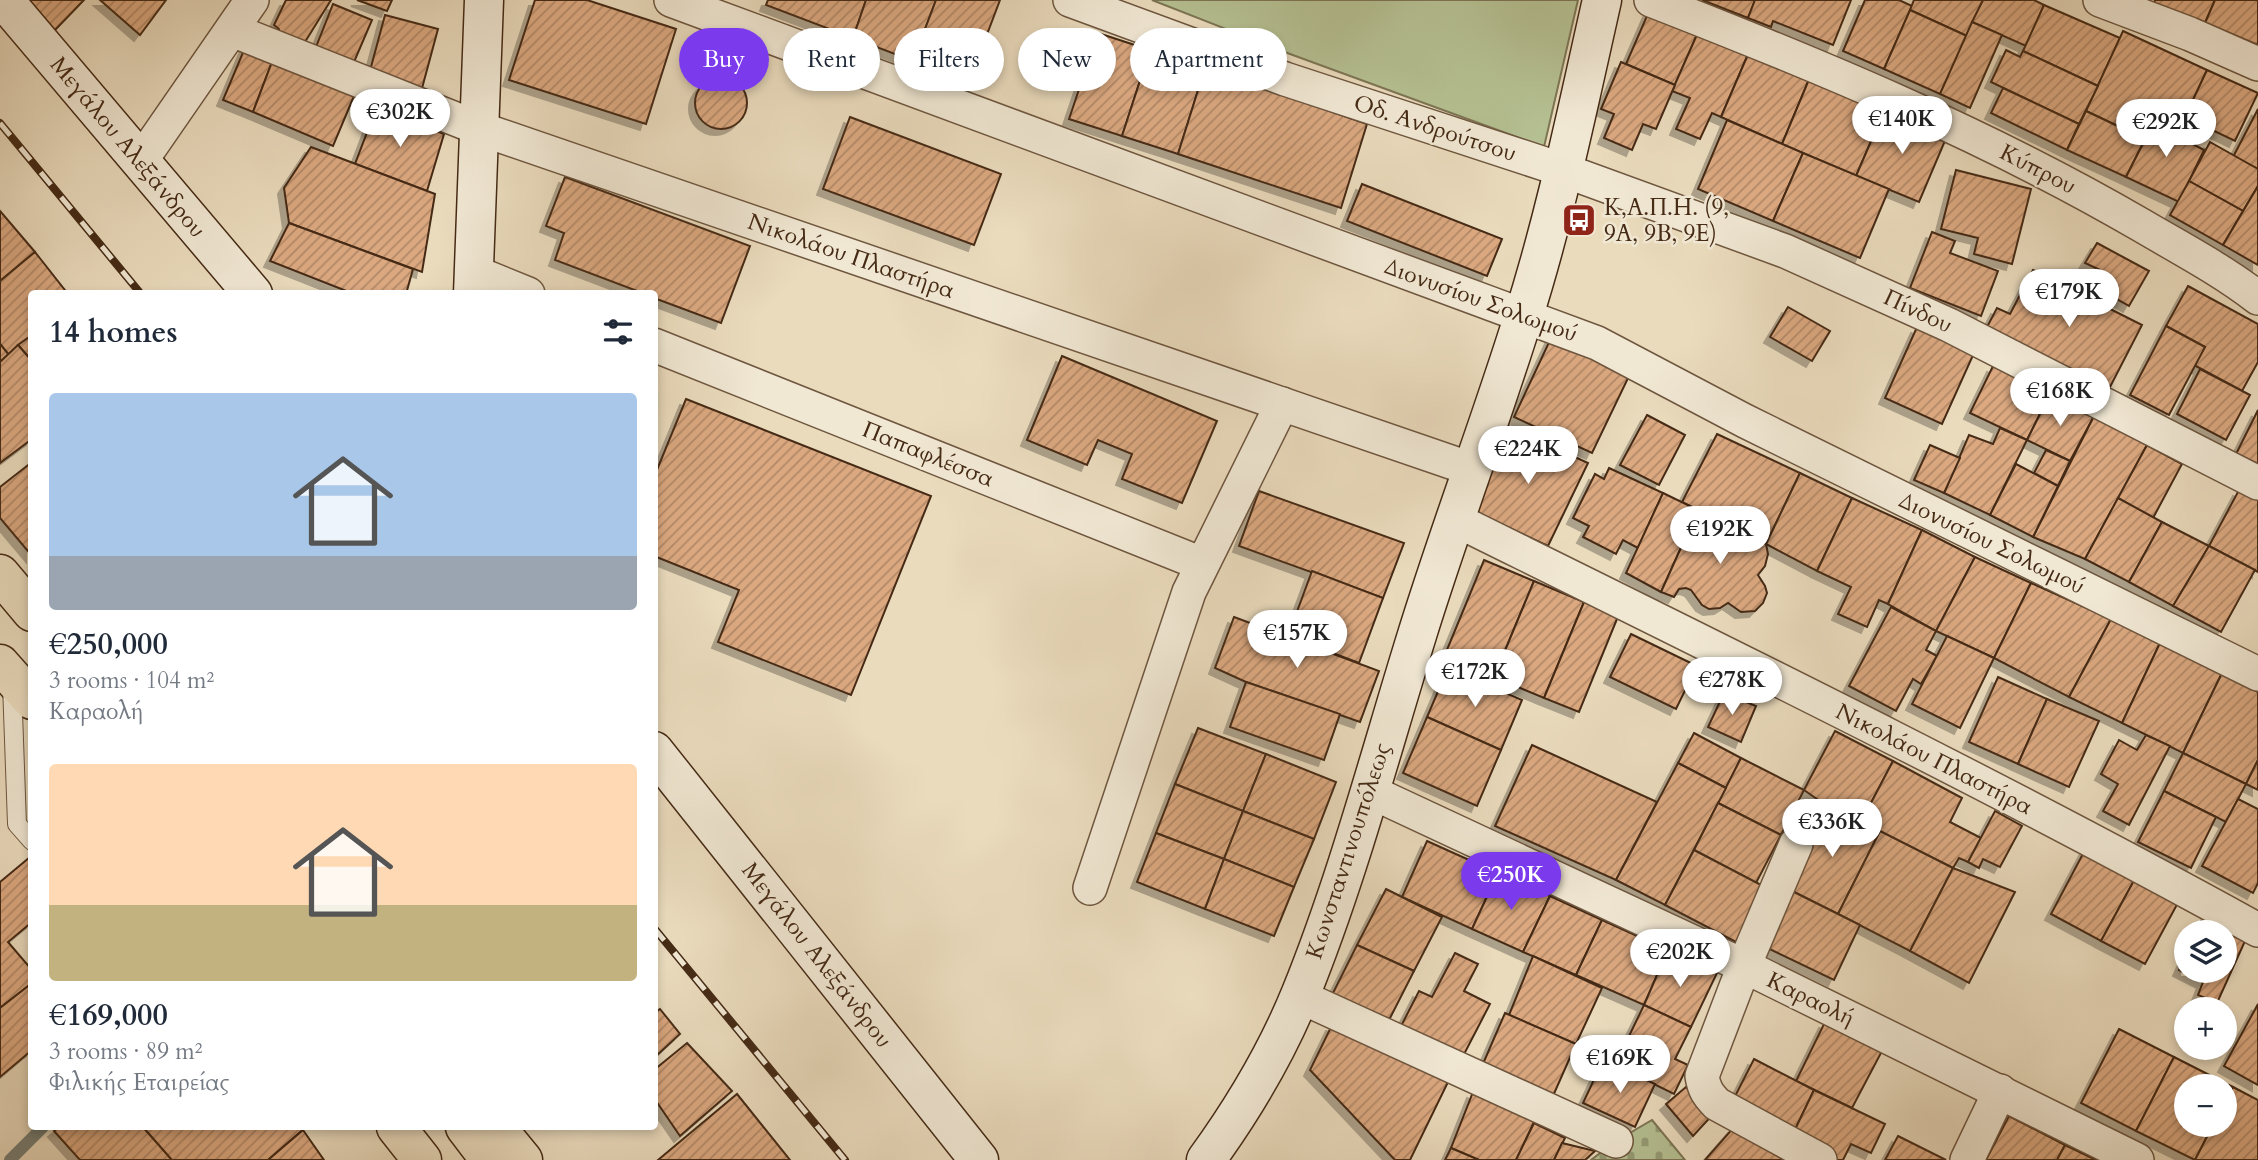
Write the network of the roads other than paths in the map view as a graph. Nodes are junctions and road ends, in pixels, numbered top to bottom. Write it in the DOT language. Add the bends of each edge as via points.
graph roads {
  1 [pos="4,0"];
  2 [pos="251,0"];
  3 [pos="484,0"];
  4 [pos="671,0"];
  5 [pos="1070,0"];
  6 [pos="1602,0"];
  7 [pos="1651,0"];
  8 [pos="2100,0"];
  9 [pos="232,30"];
  10 [pos="2258,64"];
  11 [pos="478,128"];
  12 [pos="140,162"];
  13 [pos="1563,170"];
  14 [pos="474,283"];
  15 [pos="250,290"];
  16 [pos="508,290"];
  17 [pos="2258,298"];
  18 [pos="1524,315"];
  19 [pos="658,347"];
  20 [pos="1282,404"];
  21 [pos="1474,470"];
  22 [pos="2258,483"];
  23 [pos="1456,520"];
  24 [pos="1202,564"];
  25 [pos="0,574"];
  26 [pos="28,607"];
  27 [pos="2258,674"];
  28 [pos="14,680"];
  29 [pos="658,756"];
  30 [pos="1369,791"];
  31 [pos="28,836"];
  32 [pos="1796,844"];
  33 [pos="1090,888"];
  34 [pos="2258,930"];
  35 [pos="1744,966"];
  36 [pos="1300,996"];
  37 [pos="2000,1091"];
  38 [pos="376,1130"];
  39 [pos="398,1130"];
  40 [pos="467,1130"];
  41 [pos="498,1130"];
  42 [pos="1616,1141"];
  43 [pos="390,1160"];
  44 [pos="422,1160"];
  45 [pos="490,1160"];
  46 [pos="523,1160"];
  47 [pos="978,1160"];
  48 [pos="1206,1160"];
  49 [pos="1820,1160"];
  50 [pos="1967,1160"];
  51 [pos="2137,1160"];
  1 -- 12 [label="street, Μεγάλου Αλεξάνδρου"];
  2 -- 9 [label="street"];
  3 -- 11 [label="street"];
  4 -- 18 [label="street, Διονυσίου Σολωμού"];
  5 -- 13 [label="street, Οδ. Ανδρούτσου" via="1285,79"];
  6 -- 13 [label="street, Κωνσταντινουπόλεως"];
  7 -- 17 [label="street, Κύπρου" via="1795,56 1994,146 2094,198"];
  8 -- 10 [label="street"];
  9 -- 11 [label="street, Νικολάου Πλαστήρα"];
  9 -- 12 [label="street"];
  11 -- 14 [label="street"];
  11 -- 20 [label="street, Νικολάου Πλαστήρα"];
  12 -- 15 [label="street, Μεγάλου Αλεξάνδρου"];
  13 -- 18 [label="street, Κωνσταντινουπόλεως"];
  13 -- 22 [label="street, Πίνδου" via="1785,251 1891,298"];
  14 -- 16 [label="street"];
  18 -- 21 [label="street, Κωνσταντινουπόλεως"];
  18 -- 27 [label="street, Διονυσίου Σολωμού" via="1597,343"];
  19 -- 24 [label="street, Παπαφλέσσα"];
  20 -- 21 [label="street, Νικολάου Πλαστήρα"];
  20 -- 24 [label="street"];
  21 -- 23 [label="street, Κωνσταντινουπόλεως"];
  23 -- 30 [label="street, Κωνσταντινουπόλεως"];
  23 -- 34 [label="street, Νικολάου Πλαστήρα" via="2101,844"];
  24 -- 33 [label="street" via="1177,623"];
  25 -- 26 [label="main road"];
  28 -- 31 [label="lane" via="18,824"];
  29 -- 47 [label="street, Μεγάλου Αλεξάνδρου"];
  30 -- 35 [label="street, Καραολή"];
  30 -- 36 [label="street, Κωνσταντινουπόλεως"];
  32 -- 35 [label="street"];
  35 -- 37 [label="street, Καραολή"];
  35 -- 49 [label="street" via="1702,1076 1703,1087 1731,1112"];
  36 -- 42 [label="street"];
  36 -- 48 [label="street, Κωνσταντινουπόλεως" via="1244,1102"];
  37 -- 50 [label="street"];
  37 -- 51 [label="street, Καραολή"];
  38 -- 43 [label="main road"];
  39 -- 44 [label="main road"];
  40 -- 45 [label="main road"];
  41 -- 46 [label="main road"];
}
